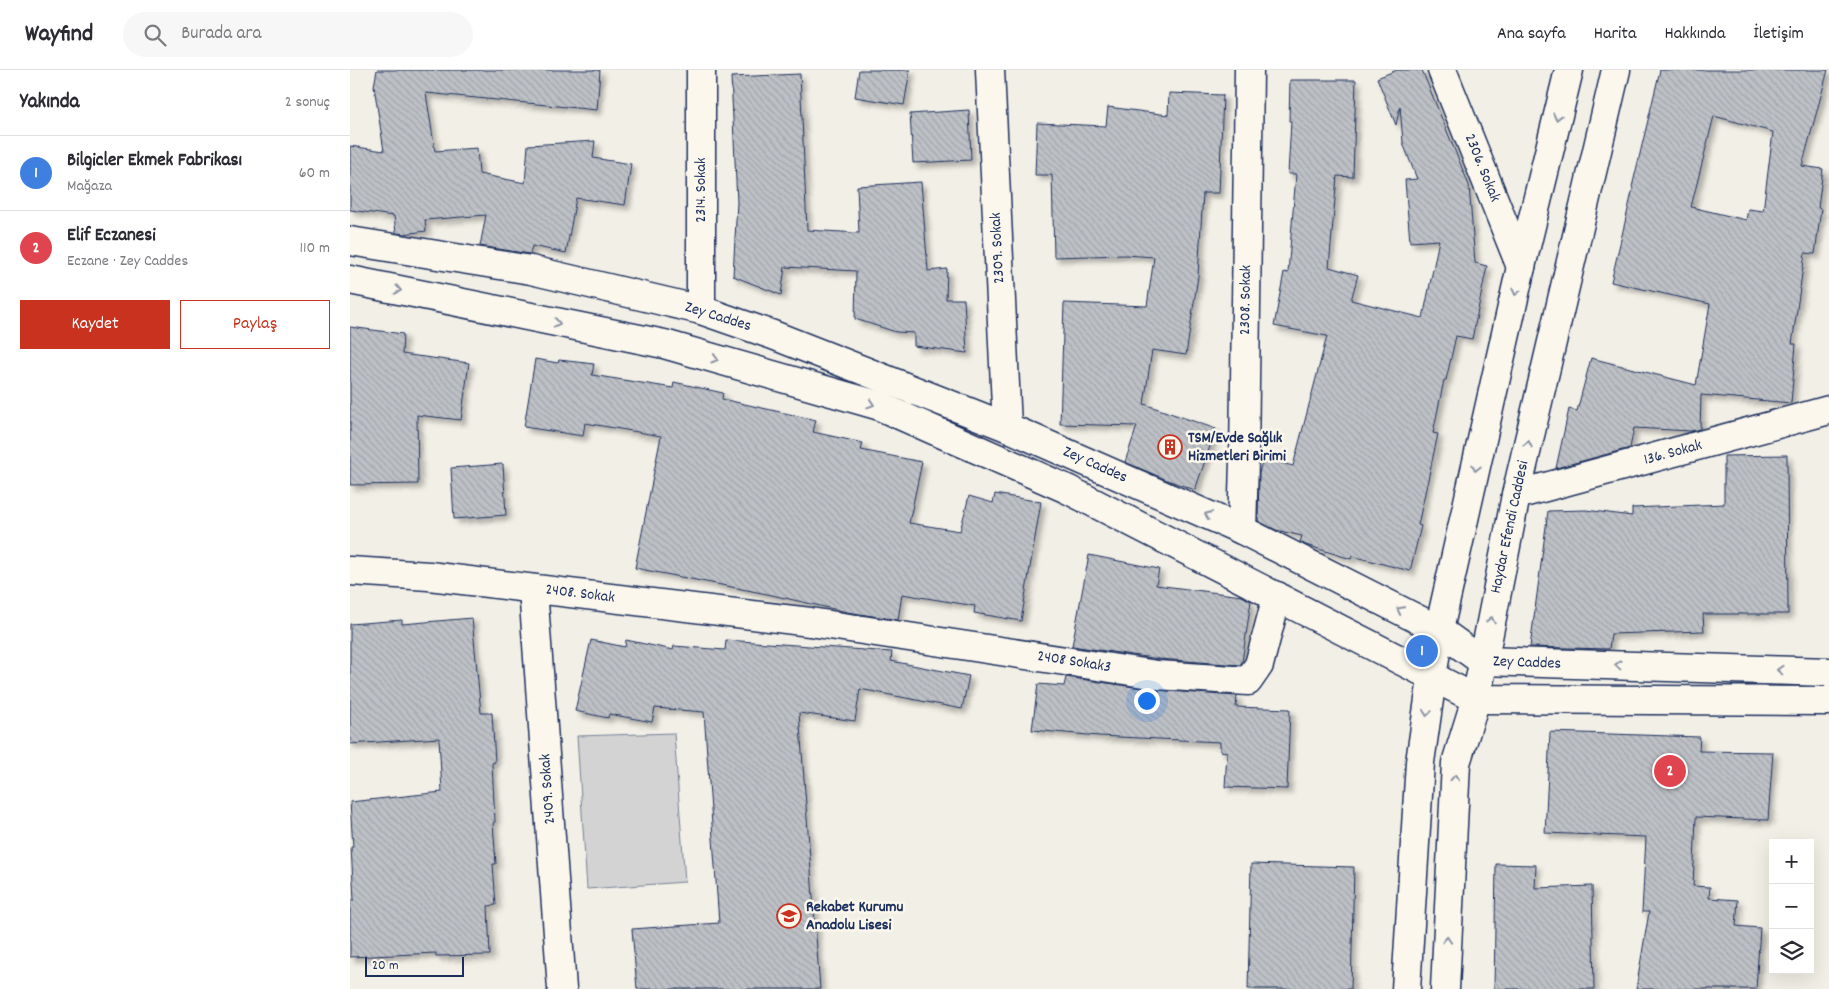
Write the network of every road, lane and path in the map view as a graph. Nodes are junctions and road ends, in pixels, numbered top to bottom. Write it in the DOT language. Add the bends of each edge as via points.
graph roads {
  1 [pos="701,70"];
  2 [pos="990,70"];
  3 [pos="1249,70"];
  4 [pos="1442,70"];
  5 [pos="1569,70"];
  6 [pos="1616,70"];
  7 [pos="350,241"];
  8 [pos="1521,266"];
  9 [pos="350,280"];
  10 [pos="701,310"];
  11 [pos="1829,410"];
  12 [pos="1007,426"];
  13 [pos="1516,495"];
  14 [pos="1242,530"];
  15 [pos="350,571"];
  16 [pos="534,588"];
  17 [pos="1277,596"];
  18 [pos="810,622"];
  19 [pos="1439,630"];
  20 [pos="1482,661"];
  21 [pos="1829,672"];
  22 [pos="1432,678"];
  23 [pos="1476,699"];
  24 [pos="1829,701"];
  25 [pos="562,989"];
  26 [pos="1406,989"];
  27 [pos="1445,989"];
  1 -- 10 [label="main road, 2314. Sokak"];
  2 -- 12 [label="main road, 2309. Sokak"];
  3 -- 14 [label="main road, 2308. Sokak"];
  4 -- 8 [label="main road, 2306. Sokak"];
  5 -- 8 [label="main road, one-way"];
  13 -- 6 [label="main road, Haydar Efendi Caddesi, one-way"];
  7 -- 10 [label="main road, Zey Caddes" via="531,270"];
  8 -- 19 [label="main road, one-way"];
  9 -- 17 [label="main road, Zey Caddes, one-way" via="664,344 876,405 1067,489"];
  10 -- 12 [label="main road, Zey Caddes"];
  11 -- 13 [label="main road, 136. Sokak"];
  14 -- 12 [label="main road, Zey Caddes, one-way"];
  20 -- 13 [label="main road, Haydar Efendi Caddesi, one-way"];
  19 -- 14 [label="main road, Zey Caddes, one-way"];
  15 -- 16 [label="main road, 2408. Sokak"];
  16 -- 18 [label="main road, 2408. Sokak"];
  16 -- 25 [label="main road, 2409. Sokak"];
  17 -- 18 [label="main road, 2408 Sokak3" via="1259,665 1248,682 1157,675"];
  17 -- 22 [label="main road, Zey Caddes"];
  19 -- 20 [label="main road, Zey Caddes"];
  19 -- 22 [label="main road"];
  21 -- 20 [label="main road, Zey Caddes, one-way"];
  20 -- 23 [label="main road, Haydar Efendi Caddesi"];
  22 -- 23 [label="main road, Zey Caddes"];
  22 -- 26 [label="main road, one-way" via="1420,762"];
  23 -- 24 [label="main road, Zey Caddes"];
  27 -- 23 [label="main road, Haydar Efendi Caddesi, one-way" via="1456,763"];
}
